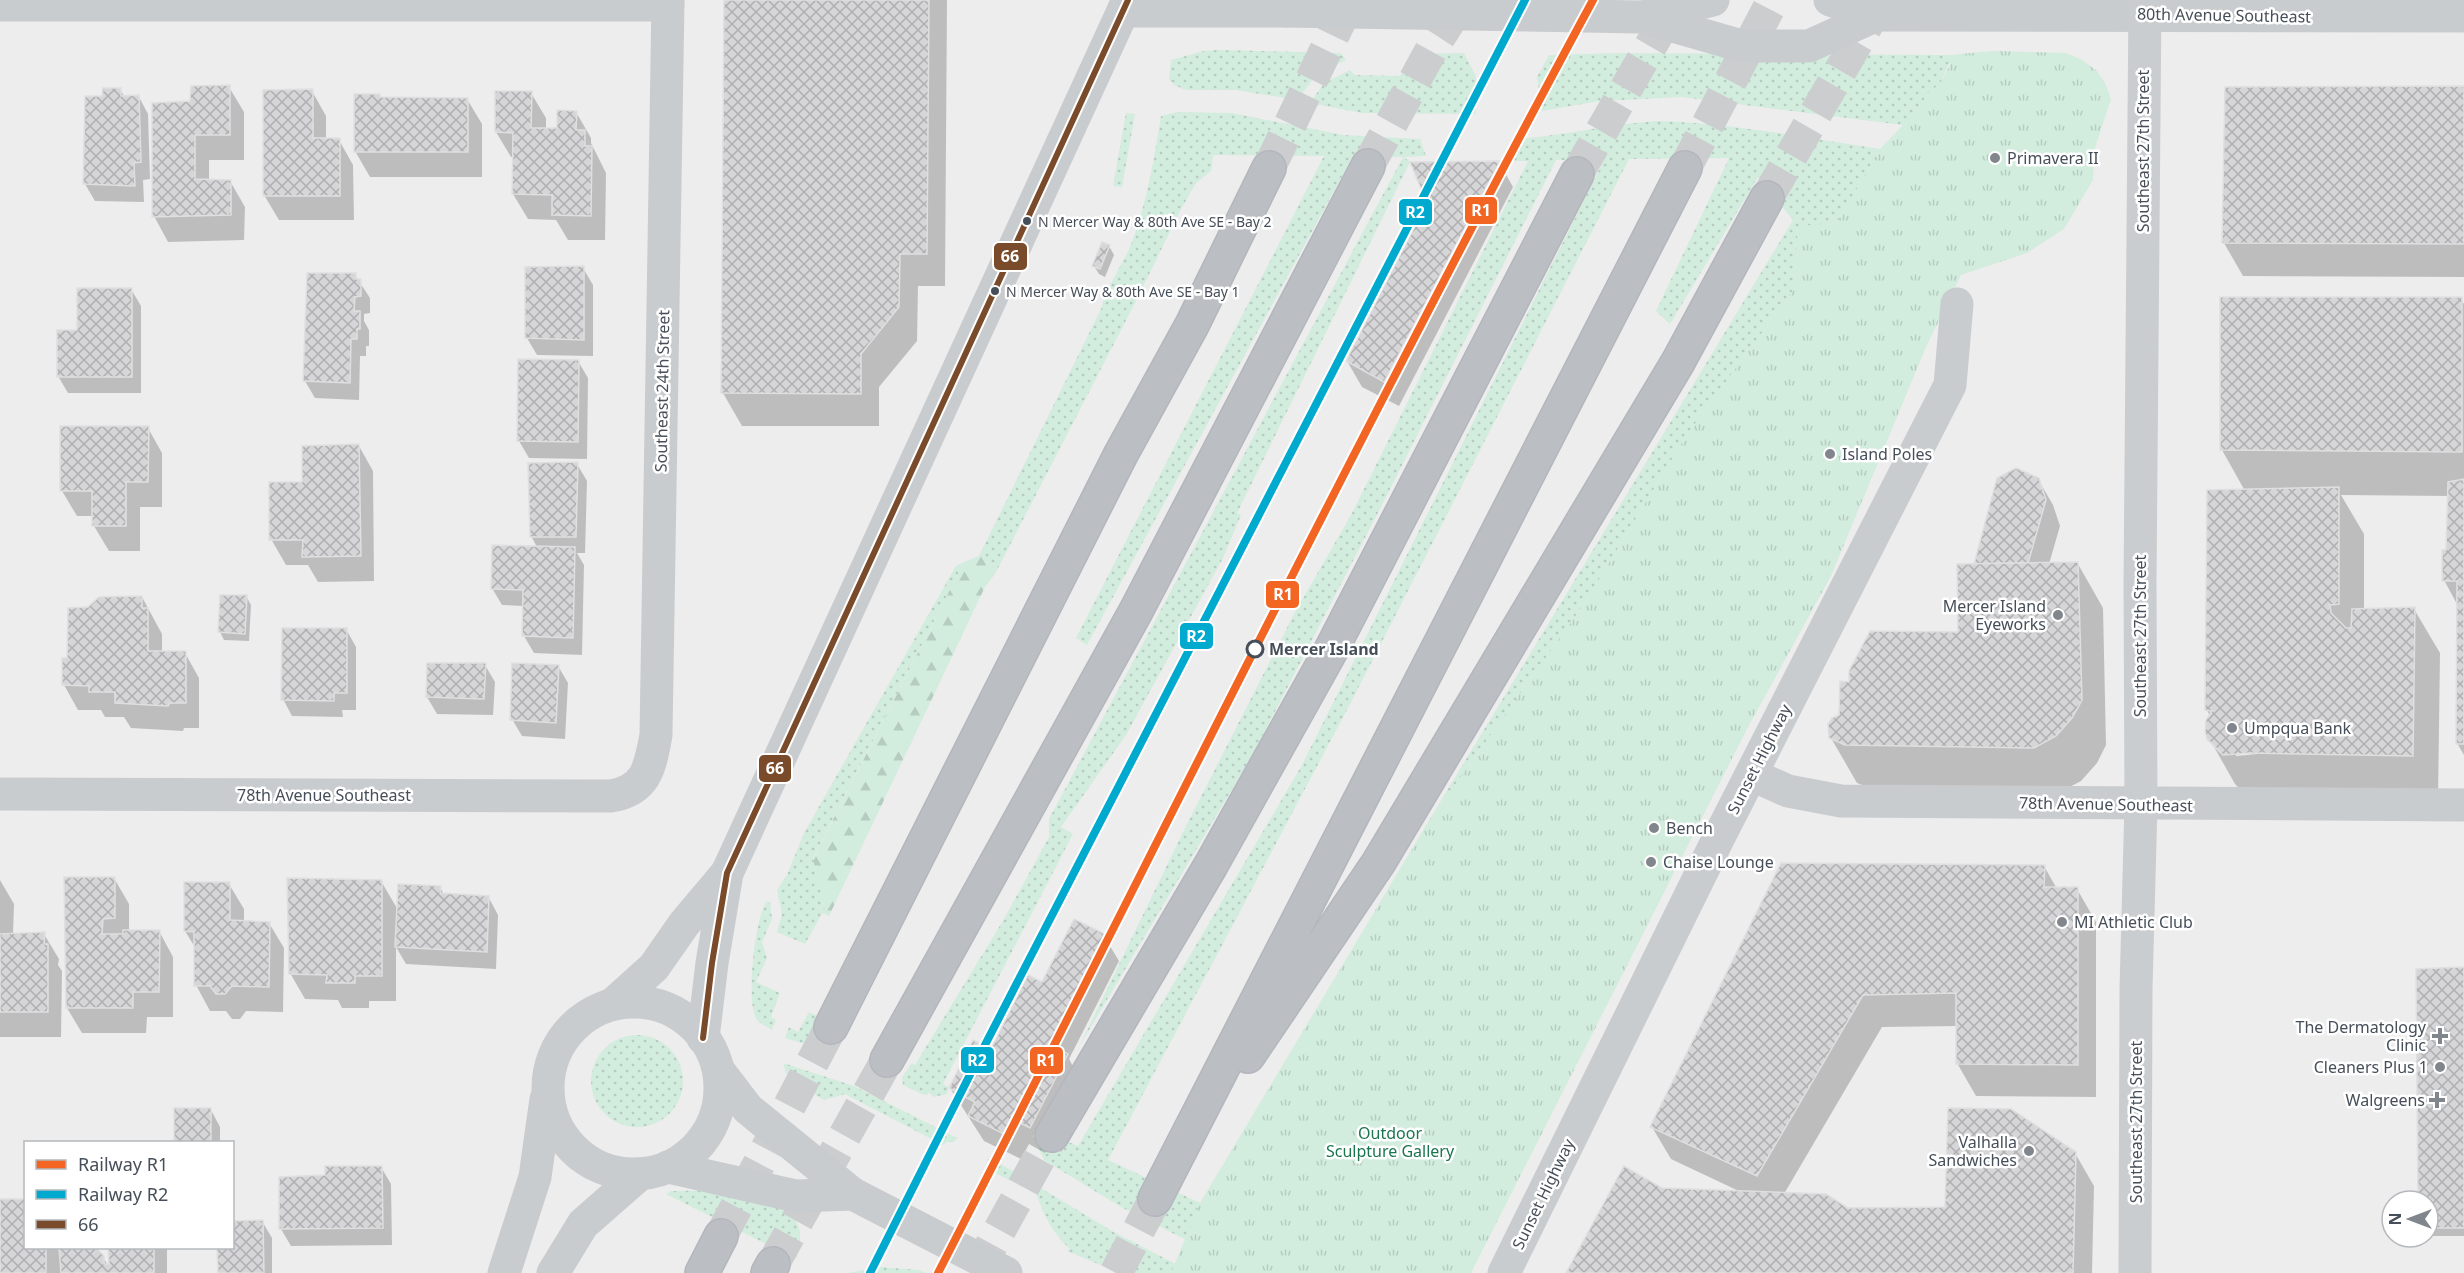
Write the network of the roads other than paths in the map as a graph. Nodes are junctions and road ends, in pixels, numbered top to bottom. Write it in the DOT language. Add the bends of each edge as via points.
graph roads {
  1 [pos="1713,0"];
  2 [pos="1830,0"];
  3 [pos="668,2"];
  4 [pos="0,5"];
  5 [pos="1282,5"];
  6 [pos="1126,6"];
  7 [pos="1445,7"];
  8 [pos="2144,7"];
  9 [pos="1647,9"];
  10 [pos="1877,15"];
  11 [pos="2464,16"];
  12 [pos="1368,166"];
  13 [pos="1269,168"];
  14 [pos="1685,168"];
  15 [pos="1577,174"];
  16 [pos="1767,198"];
  17 [pos="1957,304"];
  18 [pos="1752,775"];
  19 [pos="644,780"];
  20 [pos="0,794"];
  21 [pos="2141,804"];
  22 [pos="2464,806"];
  23 [pos="727,873"];
  24 [pos="613,1004"];
  25 [pos="831,1027"];
  26 [pos="703,1038"];
  27 [pos="887,1060"];
  28 [pos="719,1071"];
  29 [pos="548,1085"];
  30 [pos="1052,1135"];
  31 [pos="654,1170"];
  32 [pos="853,1194"];
  33 [pos="721,1236"];
  34 [pos="504,1273"];
  35 [pos="554,1273"];
  36 [pos="702,1273"];
  37 [pos="1006,1273"];
  38 [pos="1504,1273"];
  39 [pos="2135,1273"];
  1 -- 9 [label="street, 80th Avenue Southeast, bridge"];
  2 -- 10 [label="street, 80th Avenue Southeast, bridge"];
  3 -- 4 [label="street"];
  3 -- 19 [label="street, Southeast 24th Street" via="657,735"];
  5 -- 6 [label="street, 80th Avenue Southeast"];
  5 -- 7 [label="street, 80th Avenue Southeast, bridge"];
  6 -- 23 [label="street"];
  7 -- 9 [label="street, 80th Avenue Southeast, bridge"];
  8 -- 10 [label="street, 80th Avenue Southeast"];
  8 -- 11 [label="street, 80th Avenue Southeast"];
  8 -- 21 [label="main road, Southeast 27th Street"];
  9 -- 10 [label="street, 80th Avenue Southeast, bridge" via="1742,46 1809,46"];
  12 -- 27 [label="highway" via="1136,611"];
  13 -- 25 [label="highway"];
  14 -- 16 [label="highway" via="1160,1189 1379,862 1678,362"];
  15 -- 30 [label="highway" via="1330,652"];
  17 -- 18 [label="street, Sunset Highway" via="1950,385"];
  18 -- 21 [label="street, 78th Avenue Southeast" via="1788,791 1841,801"];
  18 -- 38 [label="street, Sunset Highway"];
  19 -- 20 [label="street, 78th Avenue Southeast" via="626,794 611,796"];
  21 -- 22 [label="street, 78th Avenue Southeast"];
  21 -- 39 [label="main road, Southeast 27th Street"];
  23 -- 24 [label="street" via="654,967"];
  23 -- 26 [label="street"];
  24 -- 26 [label="street" via="641,1002 668,1008 692,1023"];
  24 -- 29 [label="street" via="587,1014 567,1033 553,1058"];
  26 -- 28 [label="street"];
  28 -- 31 [label="street" via="719,1100 710,1128 693,1151"];
  28 -- 32 [label="street, bridge" via="748,1109"];
  29 -- 31 [label="street" via="551,1113 564,1138 585,1159 612,1171"];
  29 -- 34 [label="street" via="535,1177"];
  31 -- 32 [label="street, bridge" via="796,1196"];
  31 -- 35 [label="street" via="583,1224"];
  32 -- 37 [label="street, bridge"];
  33 -- 36 [label="highway"];
}
